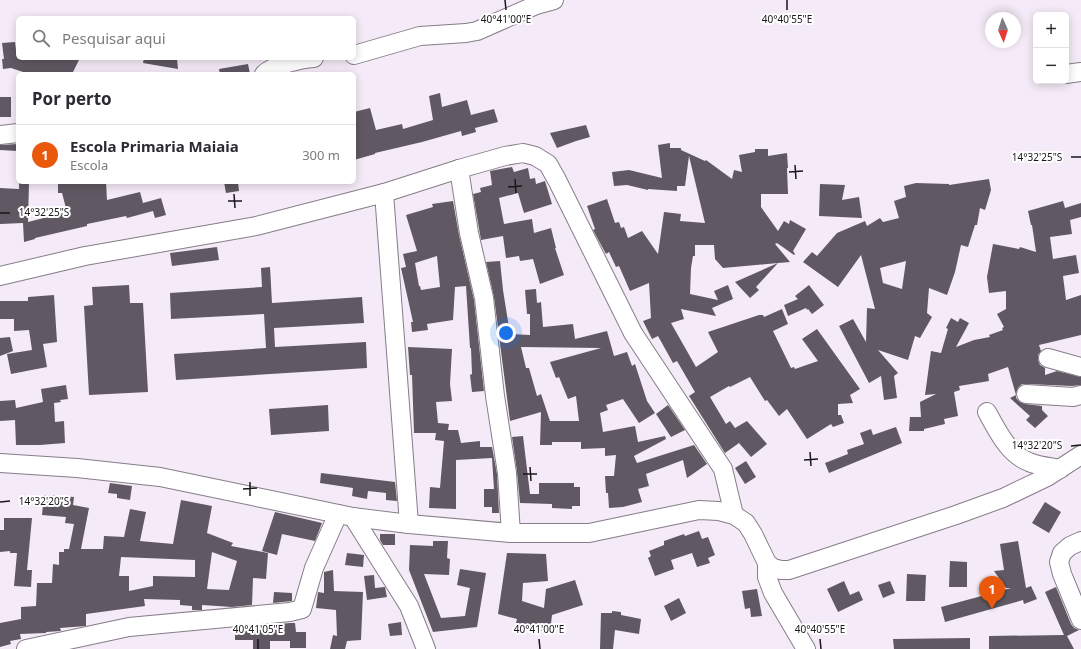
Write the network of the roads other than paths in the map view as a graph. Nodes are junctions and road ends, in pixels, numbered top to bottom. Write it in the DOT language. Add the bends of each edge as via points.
graph roads {
  1 [pos="554,0"];
  2 [pos="356,53"];
  3 [pos="303,60"];
  4 [pos="267,72"];
  5 [pos="1081,72"];
  6 [pos="1069,74"];
  7 [pos="16,134"];
  8 [pos="0,135"];
  9 [pos="459,169"];
  10 [pos="384,193"];
  11 [pos="0,276"];
  12 [pos="1048,358"];
  13 [pos="1081,367"];
  14 [pos="1026,394"];
  15 [pos="1081,395"];
  16 [pos="986,412"];
  17 [pos="1081,455"];
  18 [pos="0,463"];
  19 [pos="1060,469"];
  20 [pos="734,514"];
  21 [pos="346,515"];
  22 [pos="409,524"];
  23 [pos="511,533"];
  24 [pos="1081,541"];
  25 [pos="767,563"];
  26 [pos="1081,620"];
  27 [pos="800,647"];
  28 [pos="26,649"];
  29 [pos="426,649"];
  1 -- 2 [label="street" via="536,5 477,31 420,36"];
  3 -- 4 [label="street"];
  5 -- 6 [label="street"];
  7 -- 8 [label="street"];
  9 -- 10 [label="street"];
  9 -- 20 [label="street" via="523,153 535,156 548,164 633,333 723,469"];
  9 -- 23 [label="street" via="469,233 484,298 507,473"];
  10 -- 11 [label="street" via="256,226 85,256"];
  10 -- 22 [label="street"];
  12 -- 13 [label="street"];
  14 -- 15 [label="street" via="1073,397"];
  16 -- 19 [label="street" via="1002,438 1016,454 1029,462"];
  17 -- 19 [label="street"];
  18 -- 21 [label="street" via="160,477"];
  19 -- 25 [label="street" via="1003,498 789,570 773,568"];
  20 -- 23 [label="street" via="699,510 589,533"];
  20 -- 25 [label="street" via="746,523"];
  21 -- 22 [label="street"];
  21 -- 28 [label="street" via="314,568 302,609 129,627"];
  21 -- 29 [label="street" via="409,606"];
  22 -- 23 [label="street"];
  24 -- 26 [label="street" via="1062,553 1059,562"];
  25 -- 27 [label="street" via="770,587"];
}
